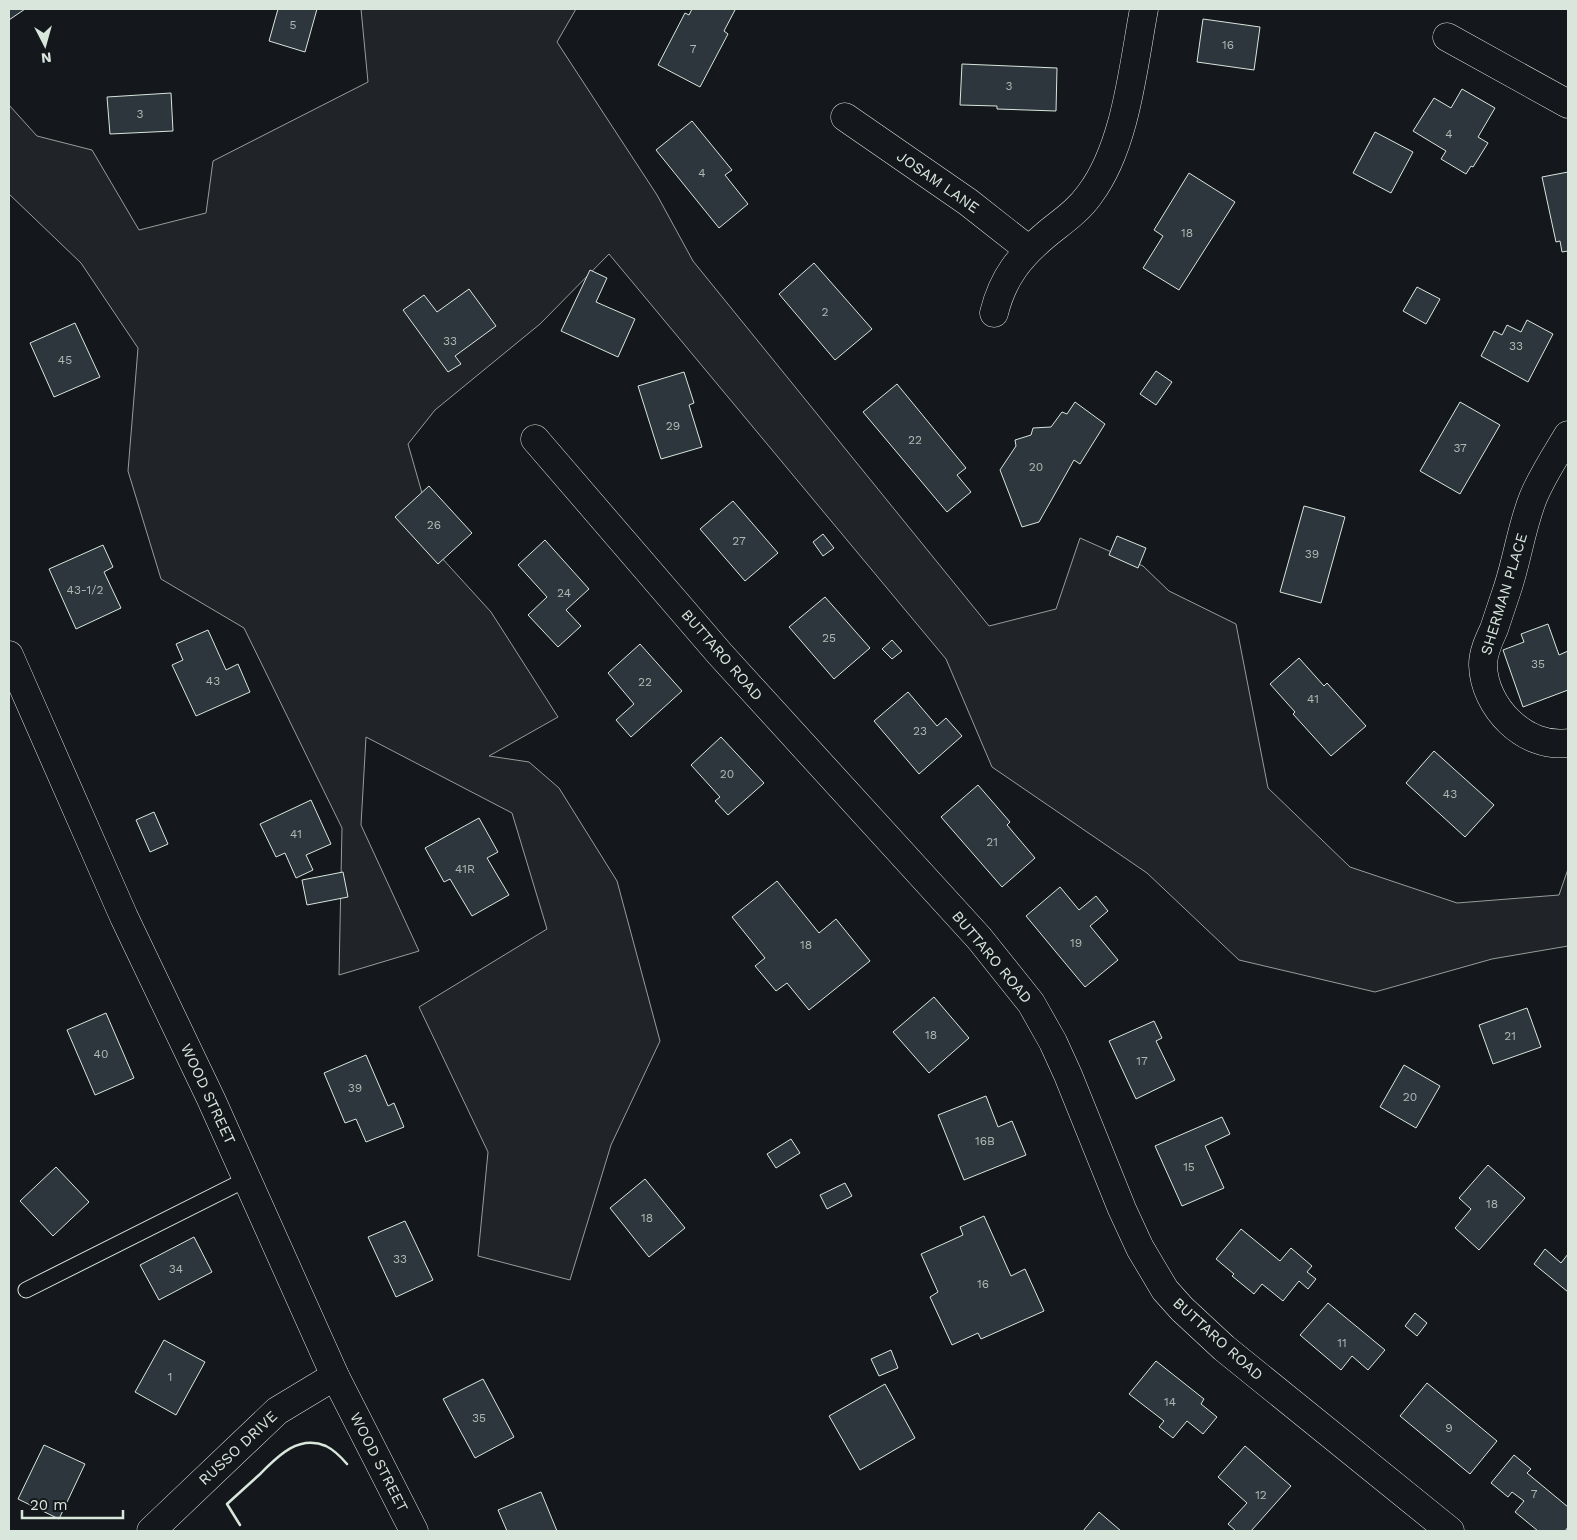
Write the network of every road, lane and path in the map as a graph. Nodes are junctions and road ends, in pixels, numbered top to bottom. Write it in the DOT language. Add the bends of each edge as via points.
graph roads {
  1 [pos="1144,9"];
  2 [pos="1447,37"];
  3 [pos="1568,104"];
  4 [pos="846,117"];
  5 [pos="1029,250"];
  6 [pos="994,313"];
  7 [pos="1568,435"];
  8 [pos="535,439"];
  9 [pos="9,655"];
  10 [pos="1568,743"];
  11 [pos="247,1179"];
  12 [pos="26,1290"];
  13 [pos="335,1376"];
  14 [pos="151,1531"];
  15 [pos="414,1531"];
  16 [pos="1450,1531"];
  1 -- 5 [label="street" via="1123,115 1099,181 1079,207"];
  2 -- 3 [label="street"];
  4 -- 5 [label="street, JOSAM LANE" via="968,202"];
  5 -- 6 [label="street" via="1013,267 1002,286"];
  7 -- 10 [label="street, SHERMAN PLACE" via="1533,497 1483,665 1490,693 1513,727 1546,741"];
  8 -- 16 [label="street, BUTTARO ROAD" via="720,654 979,938 1031,1003 1068,1075 1140,1248 1165,1290 1224,1348"];
  9 -- 11 [label="street, WOOD STREET" via="124,917"];
  11 -- 12 [label="lane"];
  11 -- 13 [label="street, WOOD STREET"];
  13 -- 14 [label="street, RUSSO DRIVE" via="277,1411"];
  13 -- 15 [label="street, WOOD STREET"];
}
